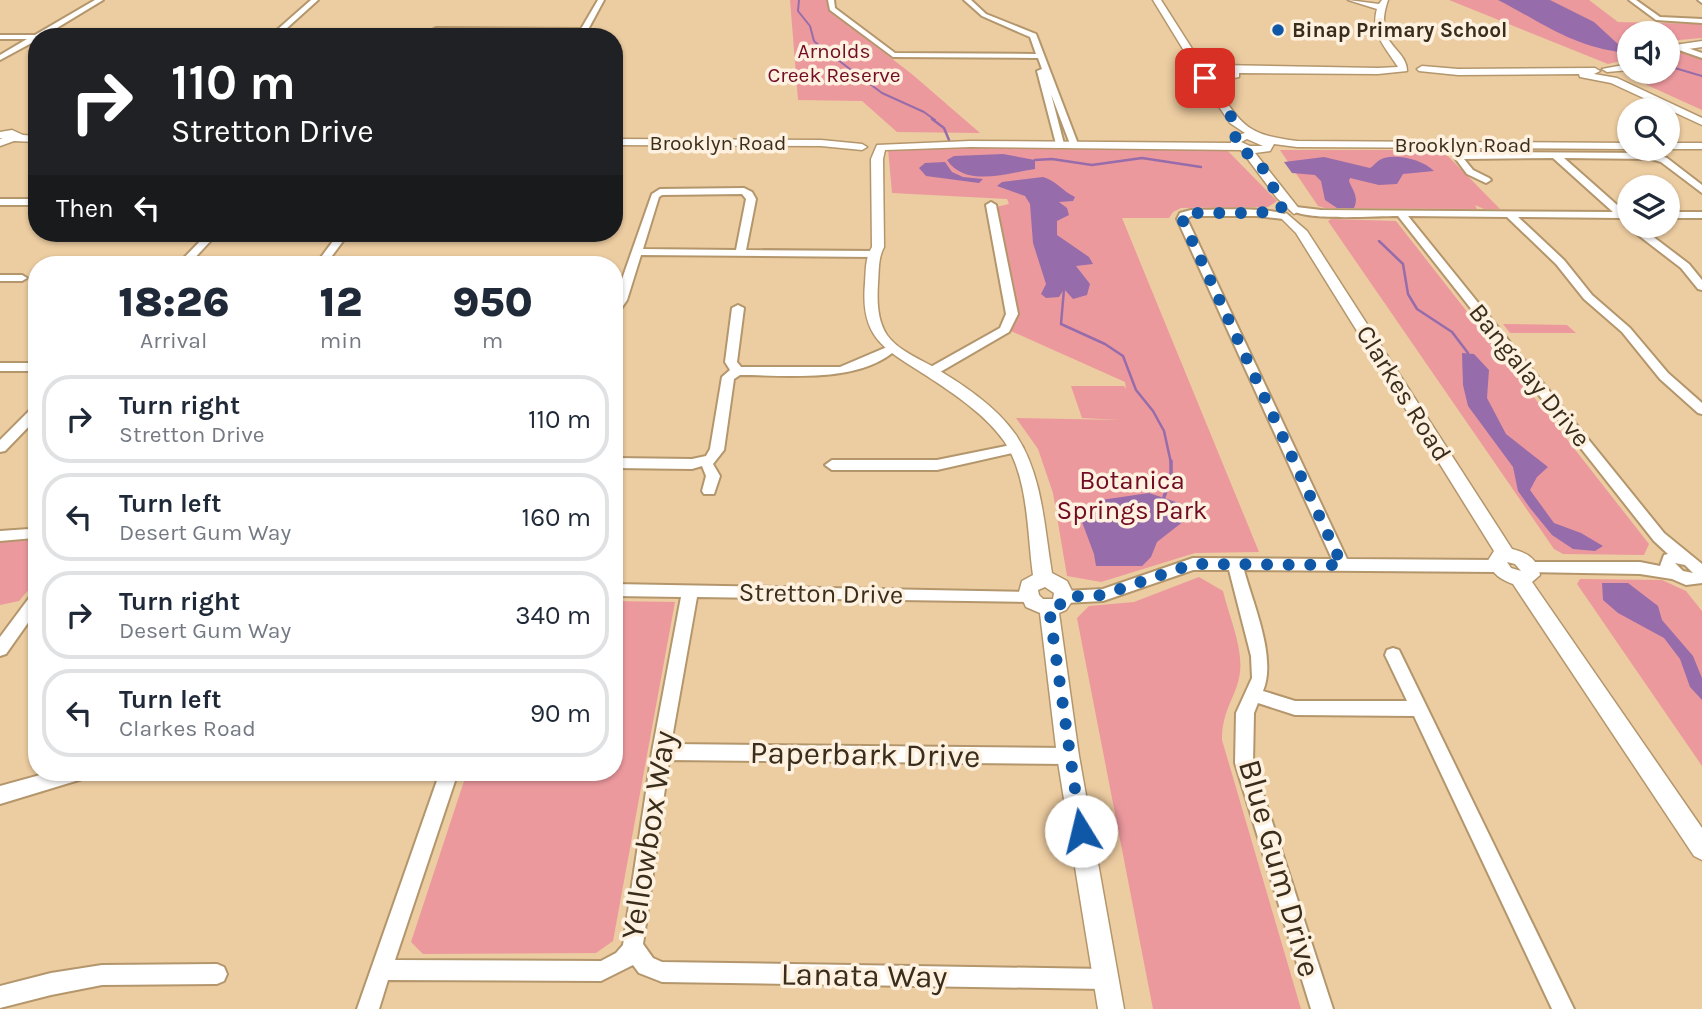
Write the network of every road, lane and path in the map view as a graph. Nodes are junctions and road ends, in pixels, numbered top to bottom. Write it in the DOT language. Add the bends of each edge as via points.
graph roads {
  1 [pos="100,0"];
  2 [pos="315,0"];
  3 [pos="601,0"];
  4 [pos="831,0"];
  5 [pos="967,0"];
  6 [pos="1157,0"];
  7 [pos="1352,0"];
  8 [pos="1632,0"];
  9 [pos="1382,4"];
  10 [pos="1702,21"];
  11 [pos="51,28"];
  12 [pos="282,28"];
  13 [pos="585,28"];
  14 [pos="0,37"];
  15 [pos="28,37"];
  16 [pos="28,41"];
  17 [pos="1702,44"];
  18 [pos="1680,47"];
  19 [pos="1680,47"];
  20 [pos="1040,56"];
  21 [pos="1702,56"];
  22 [pos="1192,57"];
  23 [pos="0,58"];
  24 [pos="1404,69"];
  25 [pos="1200,72"];
  26 [pos="1217,72"];
  27 [pos="1422,72"];
  28 [pos="1548,72"];
  29 [pos="1617,72"];
  30 [pos="1608,73"];
  31 [pos="1647,84"];
  32 [pos="1211,87"];
  33 [pos="1048,103"];
  34 [pos="1059,103"];
  35 [pos="1702,115"];
  36 [pos="1234,121"];
  37 [pos="1702,122"];
  38 [pos="0,135"];
  39 [pos="15,138"];
  40 [pos="28,139"];
  41 [pos="623,142"];
  42 [pos="0,143"];
  43 [pos="872,143"];
  44 [pos="1240,143"];
  45 [pos="1060,144"];
  46 [pos="1074,144"];
  47 [pos="1263,144"];
  48 [pos="1617,146"];
  49 [pos="1680,146"];
  50 [pos="1702,146"];
  51 [pos="1556,156"];
  52 [pos="1262,167"];
  53 [pos="1486,180"];
  54 [pos="1702,190"];
  55 [pos="0,202"];
  56 [pos="28,202"];
  57 [pos="991,205"];
  58 [pos="1617,208"];
  59 [pos="1401,214"];
  60 [pos="1509,214"];
  61 [pos="1291,215"];
  62 [pos="1680,215"];
  63 [pos="1702,215"];
  64 [pos="1617,217"];
  65 [pos="1649,238"];
  66 [pos="204,242"];
  67 [pos="338,242"];
  68 [pos="637,252"];
  69 [pos="740,253"];
  70 [pos="874,254"];
  71 [pos="191,256"];
  72 [pos="327,256"];
  73 [pos="0,278"];
  74 [pos="22,278"];
  75 [pos="1702,287"];
  76 [pos="623,294"];
  77 [pos="738,308"];
  78 [pos="891,349"];
  79 [pos="0,367"];
  80 [pos="28,367"];
  81 [pos="737,371"];
  82 [pos="932,372"];
  83 [pos="1702,410"];
  84 [pos="28,419"];
  85 [pos="1016,448"];
  86 [pos="0,449"];
  87 [pos="706,462"];
  88 [pos="623,463"];
  89 [pos="831,465"];
  90 [pos="709,491"];
  91 [pos="28,534"];
  92 [pos="0,536"];
  93 [pos="1502,560"];
  94 [pos="1234,564"];
  95 [pos="1342,565"];
  96 [pos="1681,565"];
  97 [pos="1526,574"];
  98 [pos="1702,577"];
  99 [pos="1043,579"];
  100 [pos="623,590"];
  101 [pos="690,591"];
  102 [pos="1702,594"];
  103 [pos="1028,596"];
  104 [pos="1057,603"];
  105 [pos="28,610"];
  106 [pos="0,649"];
  107 [pos="1393,655"];
  108 [pos="1254,695"];
  109 [pos="1419,709"];
  110 [pos="661,752"];
  111 [pos="1068,756"];
  112 [pos="48,781"];
  113 [pos="446,781"];
  114 [pos="0,795"];
  115 [pos="1702,848"];
  116 [pos="634,948"];
  117 [pos="382,971"];
  118 [pos="217,974"];
  119 [pos="1105,979"];
  120 [pos="0,997"];
  121 [pos="368,1009"];
  122 [pos="1111,1009"];
  123 [pos="1322,1009"];
  124 [pos="1563,1009"];
  1 -- 11 [label="street"];
  2 -- 12 [label="street"];
  3 -- 13 [label="street"];
  4 -- 20 [label="street" via="832,9 893,55"];
  5 -- 20 [label="street" via="984,15 1033,36"];
  6 -- 22 [label="street"];
  7 -- 9 [label="street"];
  8 -- 10 [label="street" via="1658,19"];
  9 -- 24 [label="street" via="1377,16 1384,40"];
  9 -- 27 [label="street" via="1397,47"];
  14 -- 15 [label="street"];
  16 -- 23 [label="street"];
  17 -- 18 [label="street"];
  19 -- 21 [label="street"];
  20 -- 33 [label="street"];
  20 -- 34 [label="street"];
  22 -- 25 [label="street"];
  22 -- 26 [label="street"];
  24 -- 26 [label="street"];
  24 -- 27 [label="street"];
  25 -- 26 [label="street"];
  25 -- 32 [label="street"];
  26 -- 27 [label="street"];
  26 -- 32 [label="street"];
  27 -- 28 [label="street"];
  28 -- 30 [label="street"];
  28 -- 30 [label="street"];
  29 -- 30 [label="street"];
  30 -- 37 [label="street"];
  31 -- 35 [label="street"];
  32 -- 36 [label="street"];
  33 -- 34 [label="street"];
  33 -- 45 [label="street"];
  34 -- 46 [label="street"];
  36 -- 44 [label="street"];
  36 -- 47 [label="street"];
  38 -- 39 [label="street" via="15,133"];
  39 -- 40 [label="street"];
  39 -- 42 [label="street"];
  41 -- 43 [label="street, Brooklyn Road"];
  43 -- 45 [label="street, Brooklyn Road"];
  43 -- 70 [label="street" via="866,157"];
  44 -- 46 [label="street, Brooklyn Road"];
  44 -- 47 [label="street, Brooklyn Road"];
  44 -- 52 [label="street, Clarkes Road"];
  45 -- 46 [label="street, Brooklyn Road"];
  47 -- 48 [label="street, Brooklyn Road"];
  47 -- 52 [label="street"];
  49 -- 50 [label="street"];
  51 -- 53 [label="street" via="1459,158 1470,172"];
  51 -- 54 [label="street" via="1657,157"];
  51 -- 58 [label="street"];
  52 -- 61 [label="street, Clarkes Road"];
  55 -- 56 [label="street"];
  57 -- 82 [label="street" via="1012,314 1004,330"];
  59 -- 60 [label="street"];
  59 -- 61 [label="street"];
  59 -- 96 [label="street, Bangalay Drive"];
  60 -- 64 [label="street"];
  60 -- 83 [label="street"];
  61 -- 93 [label="street, Clarkes Road"];
  61 -- 95 [label="street" via="1191,213 1182,219"];
  62 -- 63 [label="street"];
  65 -- 75 [label="street" via="1685,266"];
  66 -- 71 [label="street"];
  67 -- 72 [label="street"];
  68 -- 69 [label="street"];
  68 -- 69 [label="street" via="654,196 671,191 744,191 751,199"];
  68 -- 76 [label="street"];
  69 -- 70 [label="street"];
  70 -- 78 [label="street" via="874,323"];
  73 -- 74 [label="street"];
  77 -- 81 [label="street" via="731,362"];
  78 -- 81 [label="street" via="839,371"];
  78 -- 82 [label="street"];
  79 -- 80 [label="street"];
  81 -- 87 [label="street" via="728,377 717,450"];
  82 -- 85 [label="street" via="1000,425"];
  84 -- 86 [label="street"];
  85 -- 89 [label="street" via="937,465"];
  85 -- 99 [label="street" via="1026,473"];
  87 -- 88 [label="street"];
  87 -- 90 [label="street" via="713,476"];
  91 -- 92 [label="street"];
  93 -- 95 [label="street"];
  93 -- 97 [label="street" via="1504,573"];
  94 -- 95 [label="street"];
  94 -- 104 [label="street" via="1193,564 1103,595"];
  94 -- 108 [label="street, Blue Gum Drive" via="1259,656 1260,678"];
  96 -- 97 [label="street"];
  96 -- 98 [label="street" via="1699,568"];
  96 -- 102 [label="street, Bangalay Drive"];
  97 -- 115 [label="street"];
  99 -- 103 [label="street" via="1029,586"];
  99 -- 104 [label="street" via="1060,586"];
  100 -- 101 [label="street, Stretton Drive"];
  101 -- 103 [label="street, Stretton Drive"];
  101 -- 110 [label="street, Yellowbox Way"];
  103 -- 104 [label="street" via="1037,605"];
  104 -- 111 [label="street"];
  105 -- 106 [label="street"];
  107 -- 109 [label="street"];
  108 -- 109 [label="street" via="1295,708"];
  108 -- 123 [label="street, Blue Gum Drive" via="1245,713 1244,763"];
  109 -- 124 [label="street"];
  110 -- 111 [label="street, Paperbark Drive"];
  110 -- 116 [label="street, Yellowbox Way"];
  111 -- 119 [label="street"];
  112 -- 114 [label="street"];
  113 -- 117 [label="street"];
  116 -- 117 [label="street, Yellowbox Way" via="622,963 601,971"];
  116 -- 119 [label="street, Lanata Way" via="646,966 662,972"];
  117 -- 121 [label="street"];
  118 -- 120 [label="street" via="102,975"];
  119 -- 122 [label="street"];
}
